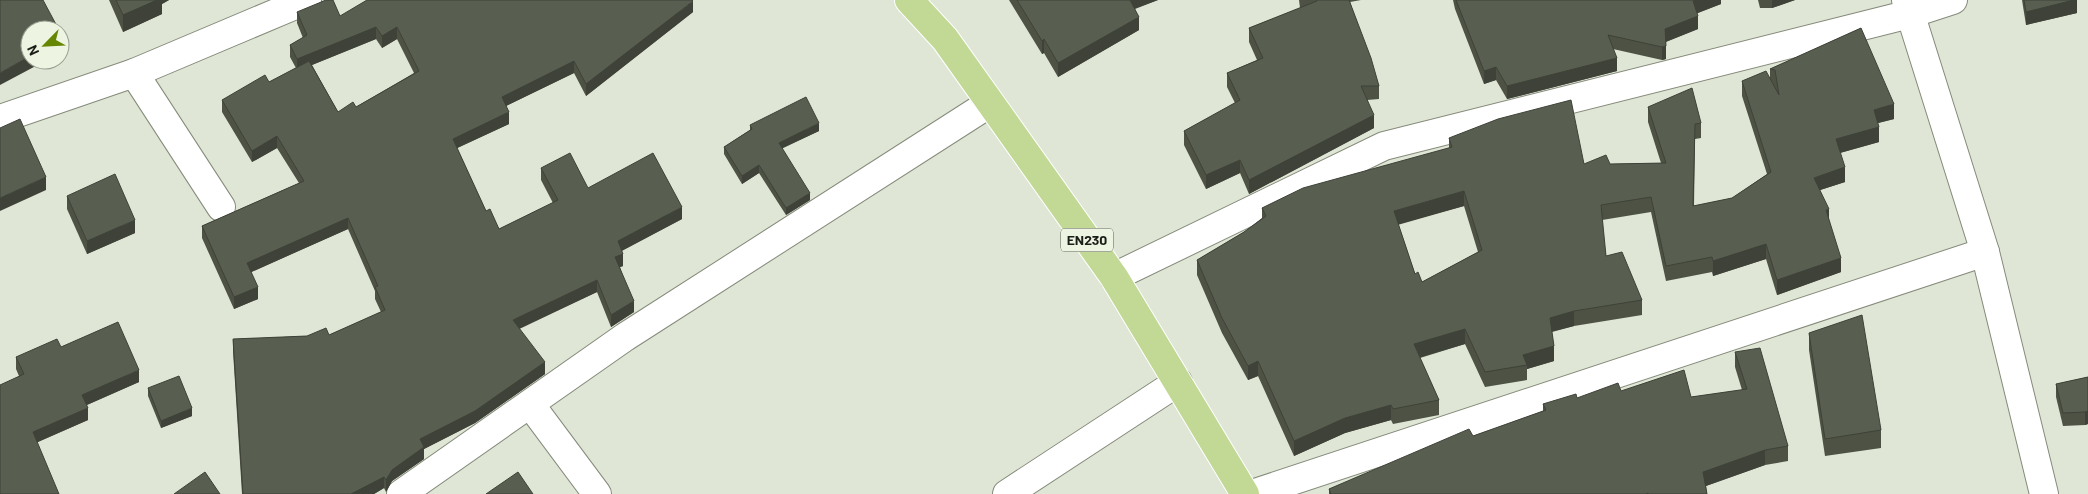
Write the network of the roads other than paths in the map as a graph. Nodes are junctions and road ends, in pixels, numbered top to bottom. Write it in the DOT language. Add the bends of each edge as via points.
graph roads {
  1 [pos="307,0"];
  2 [pos="909,0"];
  3 [pos="1953,0"];
  4 [pos="1908,7"];
  5 [pos="134,73"];
  6 [pos="990,103"];
  7 [pos="0,119"];
  8 [pos="221,207"];
  9 [pos="1985,252"];
  10 [pos="1114,277"];
  11 [pos="1178,382"];
  12 [pos="530,404"];
  13 [pos="401,494"];
  14 [pos="597,494"];
  15 [pos="1007,494"];
  16 [pos="1245,494"];
  17 [pos="1252,494"];
  18 [pos="2044,494"];
  1 -- 5 [label="street"];
  2 -- 6 [label="main road, EN230" via="945,40"];
  3 -- 4 [label="street"];
  4 -- 9 [label="street"];
  4 -- 10 [label="street" via="1384,146"];
  5 -- 7 [label="street"];
  5 -- 8 [label="street"];
  6 -- 10 [label="main road, EN230"];
  6 -- 12 [label="street" via="625,337"];
  9 -- 17 [label="street"];
  9 -- 18 [label="street"];
  10 -- 11 [label="main road, EN230"];
  11 -- 15 [label="street"];
  11 -- 16 [label="main road, EN230"];
  12 -- 13 [label="street"];
  12 -- 14 [label="street"];
}
